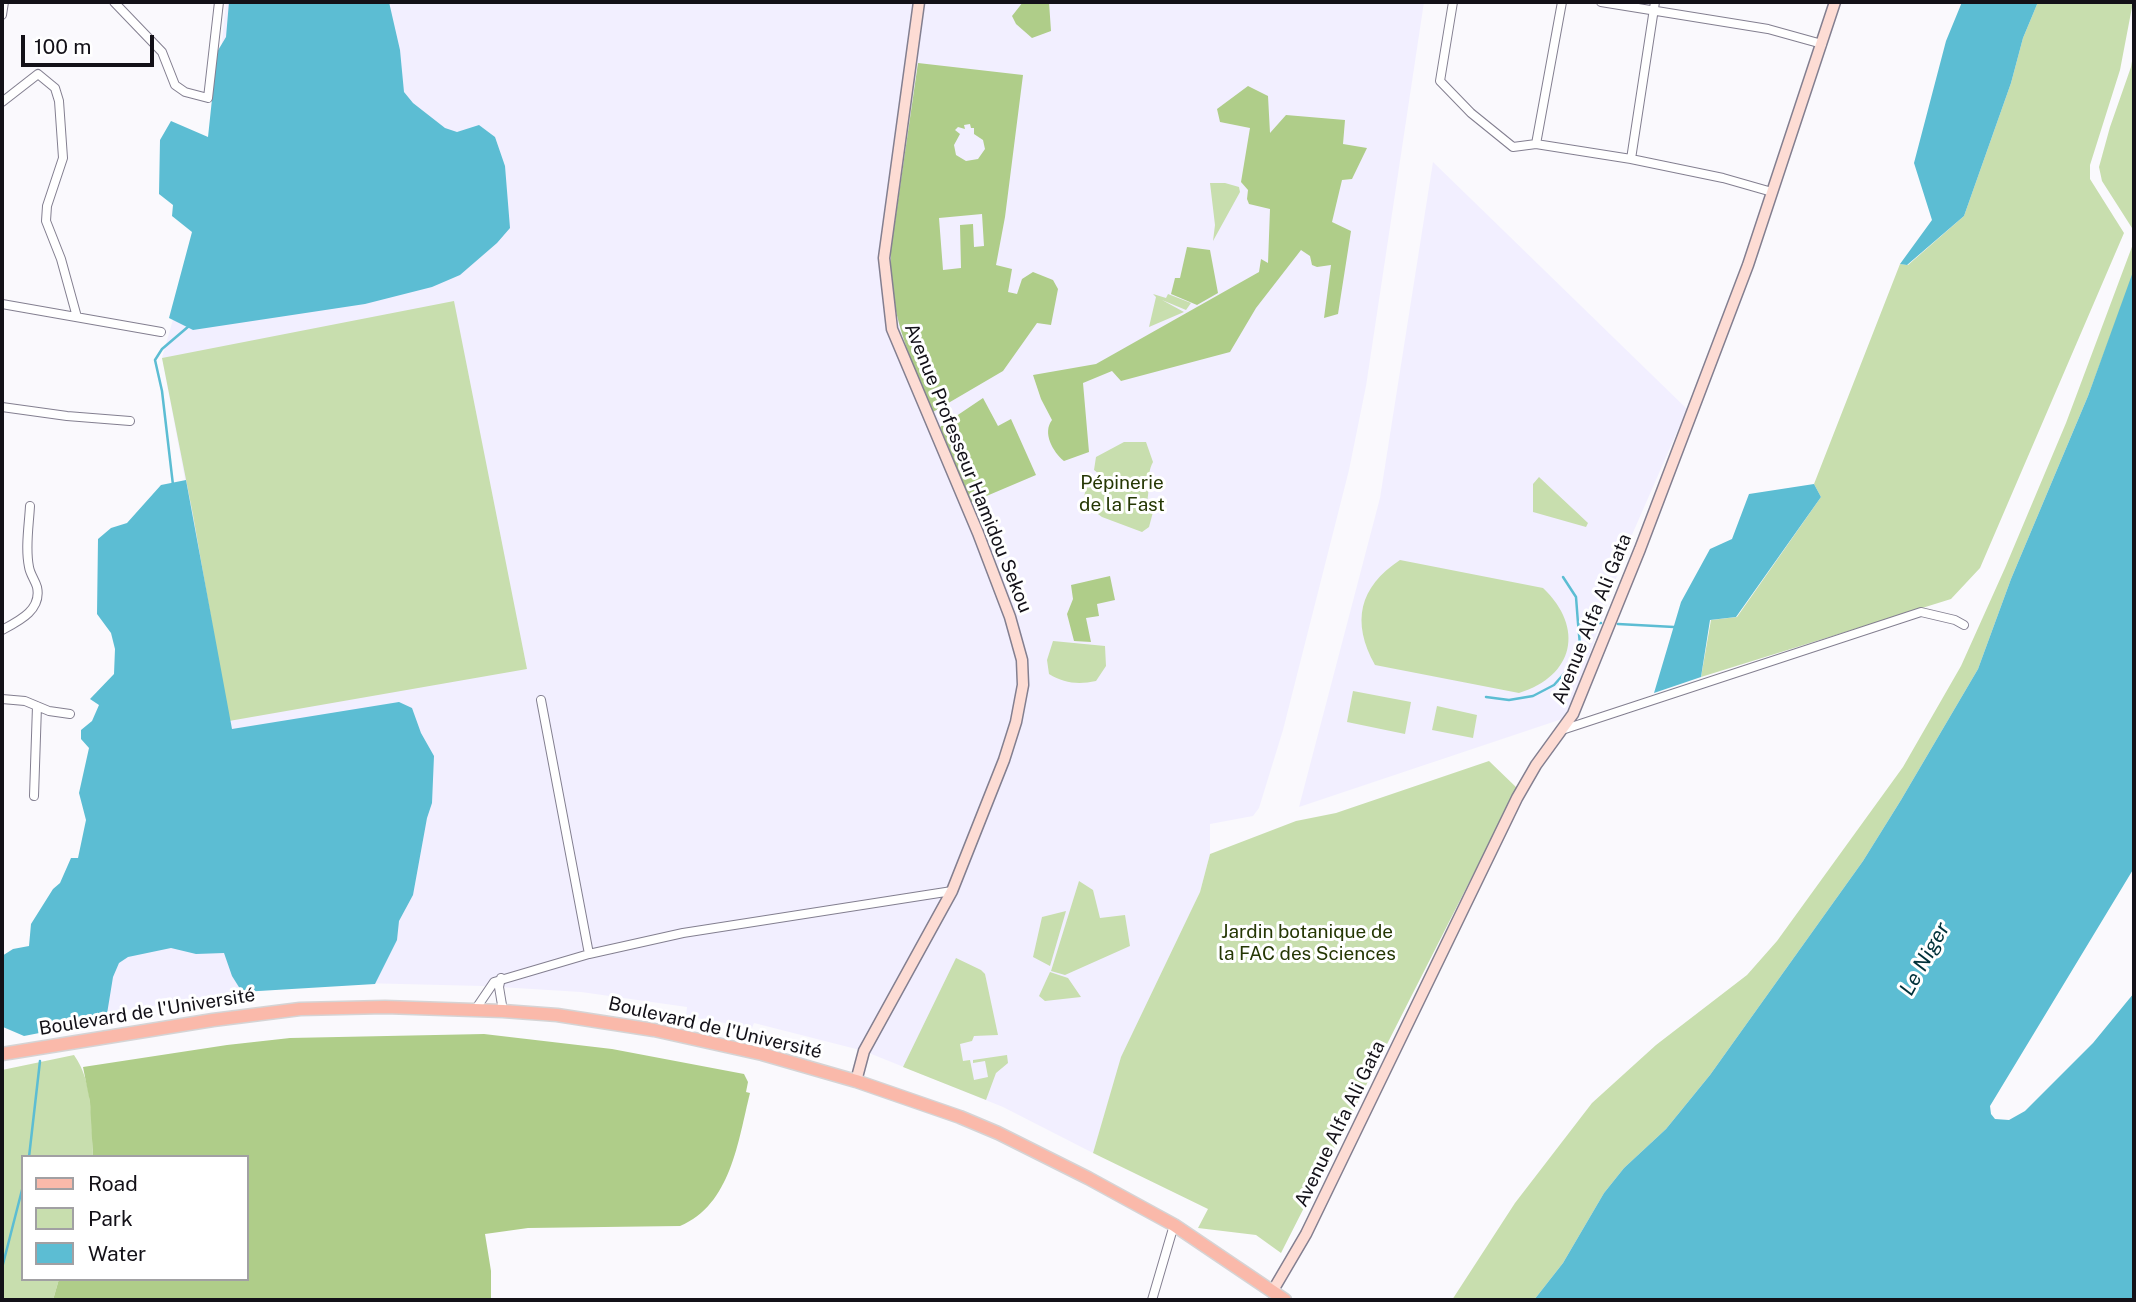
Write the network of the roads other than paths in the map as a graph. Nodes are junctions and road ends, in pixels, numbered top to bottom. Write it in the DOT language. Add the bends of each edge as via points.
graph roads {
  1 [pos="4,2"];
  2 [pos="114,2"];
  3 [pos="219,2"];
  4 [pos="919,2"];
  5 [pos="1453,2"];
  6 [pos="1562,2"];
  7 [pos="1601,2"];
  8 [pos="1835,2"];
  9 [pos="1654,6"];
  10 [pos="2,15"];
  11 [pos="1822,44"];
  12 [pos="2,102"];
  13 [pos="1536,144"];
  14 [pos="1631,159"];
  15 [pos="1772,192"];
  16 [pos="2,304"];
  17 [pos="77,317"];
  18 [pos="161,332"];
  19 [pos="2,407"];
  20 [pos="130,421"];
  21 [pos="30,506"];
  22 [pos="1964,625"];
  23 [pos="2,630"];
  24 [pos="2,699"];
  25 [pos="541,700"];
  26 [pos="37,706"];
  27 [pos="70,714"];
  28 [pos="1562,730"];
  29 [pos="34,796"];
  30 [pos="952,891"];
  31 [pos="589,954"];
  32 [pos="501,978"];
  33 [pos="475,1010"];
  34 [pos="503,1011"];
  35 [pos="2,1054"];
  36 [pos="856,1081"];
  37 [pos="1174,1225"];
  38 [pos="1272,1292"];
  39 [pos="1152,1300"];
  40 [pos="1285,1300"];
  1 -- 10 [label="street"];
  2 -- 3 [label="street" via="162,52 175,85 208,98"];
  4 -- 30 [label="street, Avenue Professeur Hamidou Sekou" via="884,258 892,329 1010,617 1022,660 1023,685 1004,760"];
  5 -- 13 [label="street" via="1440,81 1506,144"];
  6 -- 13 [label="street"];
  7 -- 9 [label="street"];
  8 -- 11 [label="street, Avenue Alfa Ali Gata"];
  9 -- 11 [label="street"];
  9 -- 14 [label="street"];
  11 -- 15 [label="street, Avenue Alfa Ali Gata"];
  12 -- 17 [label="street" via="38,74 58,94 64,158 46,221"];
  13 -- 14 [label="street"];
  14 -- 15 [label="street"];
  15 -- 28 [label="street, Avenue Alfa Ali Gata" via="1640,550 1573,714"];
  16 -- 17 [label="street"];
  17 -- 18 [label="street"];
  19 -- 20 [label="street"];
  21 -- 23 [label="street" via="29,566 37,598 29,613"];
  22 -- 28 [label="street" via="1921,612"];
  24 -- 26 [label="street"];
  25 -- 31 [label="street"];
  26 -- 27 [label="street"];
  26 -- 29 [label="street"];
  28 -- 38 [label="street, Avenue Alfa Ali Gata" via="1517,798 1306,1234"];
  30 -- 31 [label="street" via="683,933"];
  30 -- 36 [label="street, Avenue Professeur Hamidou Sekou" via="864,1051"];
  31 -- 32 [label="street"];
  32 -- 33 [label="street"];
  32 -- 34 [label="street"];
  33 -- 34 [label="main road, Boulevard de l'Université"];
  33 -- 35 [label="main road, Boulevard de l'Université" via="300,1009"];
  34 -- 36 [label="main road, Boulevard de l'Université" via="654,1030"];
  36 -- 37 [label="main road, Boulevard de l'Université" via="998,1133"];
  37 -- 38 [label="main road, Boulevard de l'Université"];
  37 -- 39 [label="street"];
  38 -- 40 [label="main road, Boulevard de l'Université"];
}
